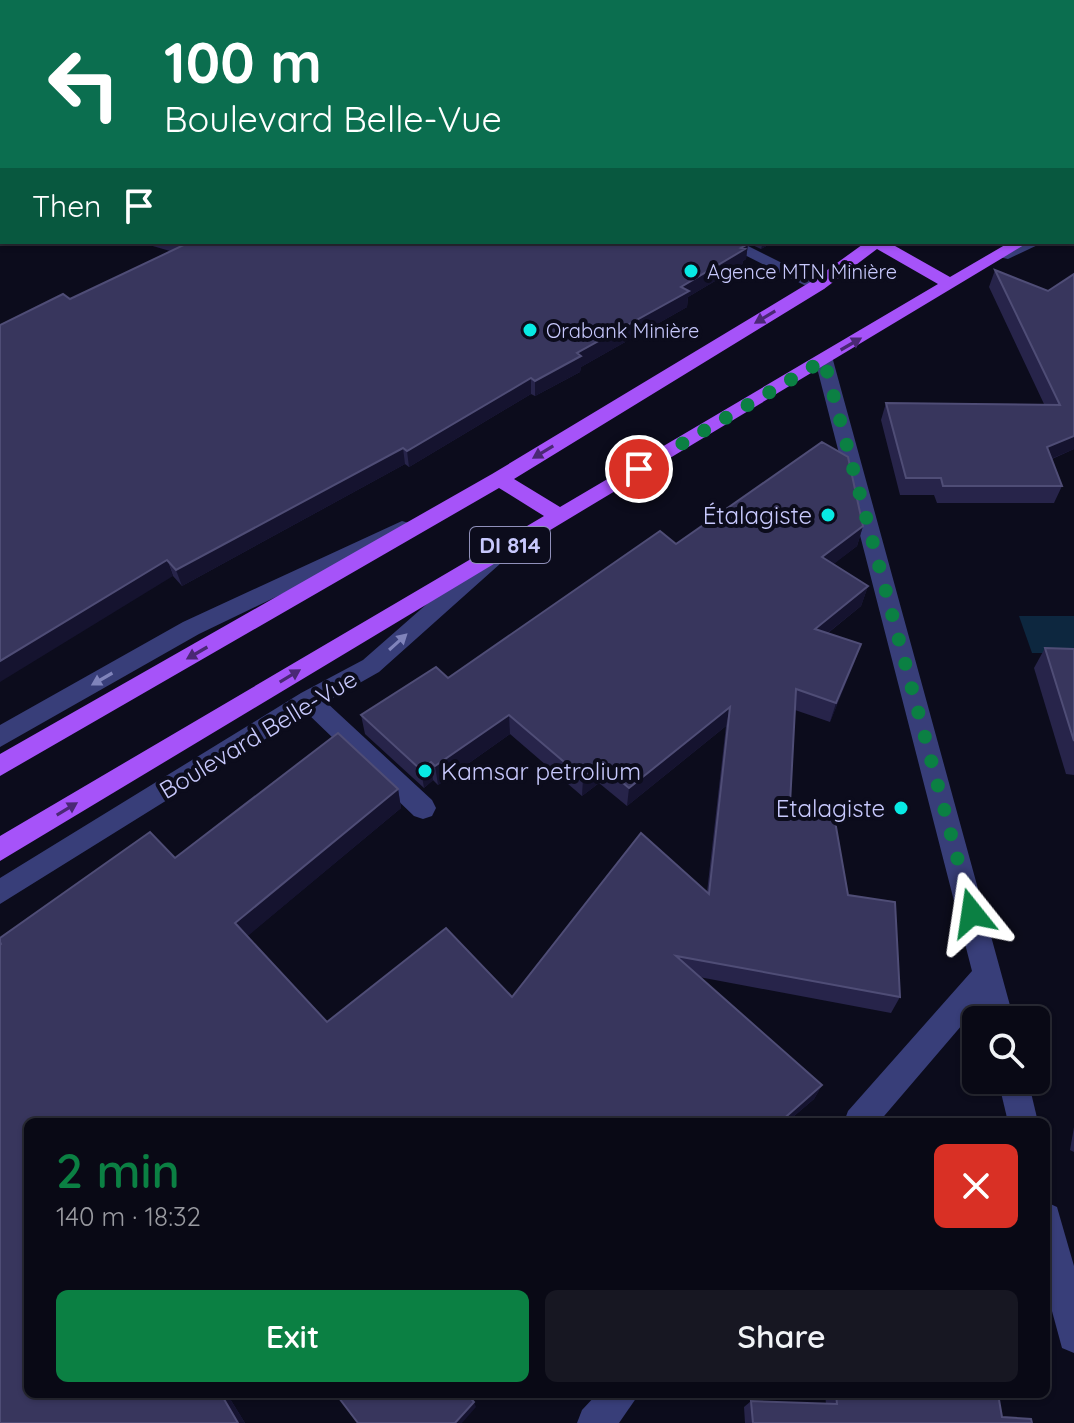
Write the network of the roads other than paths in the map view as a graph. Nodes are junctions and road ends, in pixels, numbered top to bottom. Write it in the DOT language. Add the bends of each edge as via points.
graph roads {
  1 [pos="731,244"];
  2 [pos="873,244"];
  3 [pos="879,244"];
  4 [pos="1018,244"];
  5 [pos="1031,244"];
  6 [pos="1002,256"];
  7 [pos="818,285"];
  8 [pos="951,285"];
  9 [pos="824,360"];
  10 [pos="499,479"];
  11 [pos="473,495"];
  12 [pos="560,516"];
  13 [pos="499,552"];
  14 [pos="309,700"];
  15 [pos="0,737"];
  16 [pos="0,766"];
  17 [pos="423,808"];
  18 [pos="0,850"];
  19 [pos="0,892"];
  20 [pos="988,974"];
  21 [pos="996,1006"];
  22 [pos="1016,1094"];
  23 [pos="862,1118"];
  24 [pos="1022,1118"];
  25 [pos="1050,1235"];
  26 [pos="1074,1336"];
  27 [pos="617,1398"];
  28 [pos="595,1423"];
  1 -- 7 [label="street"];
  2 -- 7 [label="main road, DI 814"];
  3 -- 8 [label="main road"];
  4 -- 6 [label="main road, Boulevard Belle-Vue / DI 814"];
  5 -- 6 [label="street, Boulevard Belle-Vue"];
  6 -- 8 [label="main road, Boulevard Belle-Vue / DI 814"];
  7 -- 10 [label="main road, DI 814, one-way"];
  9 -- 8 [label="main road, Boulevard Belle-Vue / DI 814, one-way"];
  9 -- 12 [label="main road, Boulevard Belle-Vue / DI 814"];
  9 -- 20 [label="street"];
  10 -- 11 [label="main road, DI 814"];
  10 -- 12 [label="main road"];
  11 -- 15 [label="street, one-way" via="191,628"];
  11 -- 16 [label="main road, DI 814, one-way"];
  12 -- 13 [label="main road, Boulevard Belle-Vue / DI 814"];
  14 -- 13 [label="street, Boulevard Belle-Vue, one-way" via="371,666"];
  18 -- 13 [label="main road, Boulevard Belle-Vue / DI 814, one-way"];
  14 -- 17 [label="street"];
  14 -- 19 [label="street, Boulevard Belle-Vue"];
  20 -- 21 [label="street"];
  20 -- 23 [label="street"];
  22 -- 24 [label="street"];
  25 -- 26 [label="street"];
  27 -- 28 [label="street"];
}
